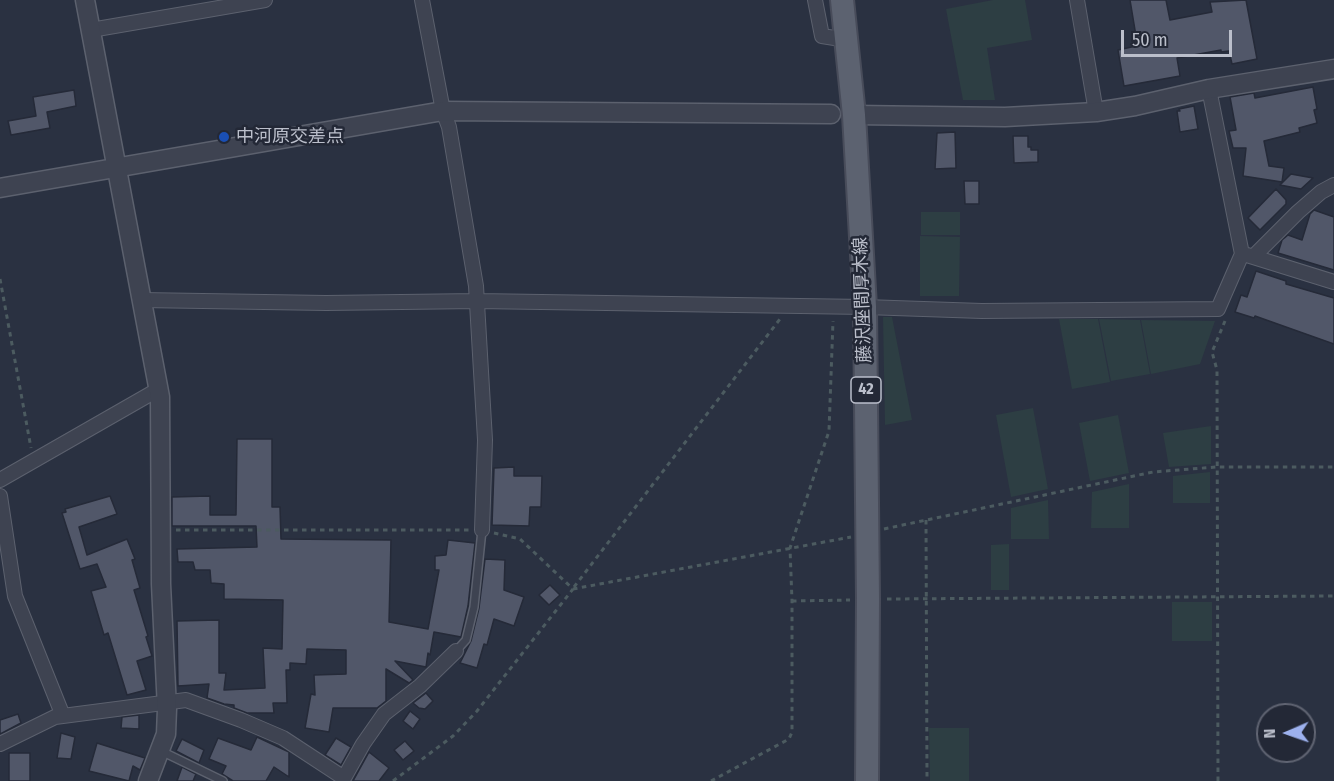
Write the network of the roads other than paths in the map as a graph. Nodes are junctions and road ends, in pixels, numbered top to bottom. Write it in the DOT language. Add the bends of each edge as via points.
graph roads {
  1 [pos="85,0"];
  2 [pos="265,0"];
  3 [pos="422,0"];
  4 [pos="815,0"];
  5 [pos="1077,0"];
  6 [pos="845,1"];
  7 [pos="90,30"];
  8 [pos="847,40"];
  9 [pos="1334,69"];
  10 [pos="1209,89"];
  11 [pos="443,111"];
  12 [pos="1096,112"];
  13 [pos="831,114"];
  14 [pos="854,115"];
  15 [pos="116,166"];
  16 [pos="1334,185"];
  17 [pos="0,188"];
  18 [pos="1248,255"];
  19 [pos="1334,282"];
  20 [pos="141,300"];
  21 [pos="477,301"];
  22 [pos="865,307"];
  23 [pos="159,388"];
  24 [pos="0,480"];
  25 [pos="0,496"];
  26 [pos="482,530"];
  27 [pos="456,651"];
  28 [pos="167,702"];
  29 [pos="63,716"];
  30 [pos="0,744"];
  31 [pos="160,751"];
  32 [pos="148,781"];
  33 [pos="223,781"];
  34 [pos="867,781"];
  1 -- 7 [label="street"];
  2 -- 7 [label="street"];
  3 -- 11 [label="street"];
  4 -- 8 [label="street" via="822,36"];
  5 -- 12 [label="street"];
  6 -- 8 [label="main road, 藤沢座間厚木線 / 42"];
  7 -- 15 [label="street"];
  8 -- 14 [label="main road, 藤沢座間厚木線 / 42"];
  9 -- 10 [label="street"];
  10 -- 12 [label="street"];
  10 -- 18 [label="street"];
  11 -- 13 [label="street"];
  11 -- 15 [label="street"];
  11 -- 21 [label="street"];
  12 -- 14 [label="street" via="1005,117"];
  13 -- 14 [label="street"];
  14 -- 22 [label="main road, 藤沢座間厚木線 / 42"];
  15 -- 17 [label="street"];
  15 -- 20 [label="street"];
  16 -- 18 [label="street"];
  18 -- 19 [label="street"];
  18 -- 22 [label="street" via="1218,309"];
  20 -- 21 [label="street"];
  20 -- 23 [label="street"];
  21 -- 22 [label="street"];
  21 -- 26 [label="street" via="485,440"];
  22 -- 34 [label="main road, 藤沢座間厚木線 / 42"];
  23 -- 24 [label="street"];
  23 -- 28 [label="street"];
  25 -- 29 [label="street" via="15,596"];
  26 -- 27 [label="lane" via="474,607 466,640"];
  27 -- 28 [label="street" via="384,714 344,778 283,738 186,700"];
  28 -- 29 [label="street"];
  28 -- 31 [label="street" via="166,734"];
  29 -- 30 [label="street"];
  31 -- 32 [label="street"];
  31 -- 33 [label="lane"];
}
